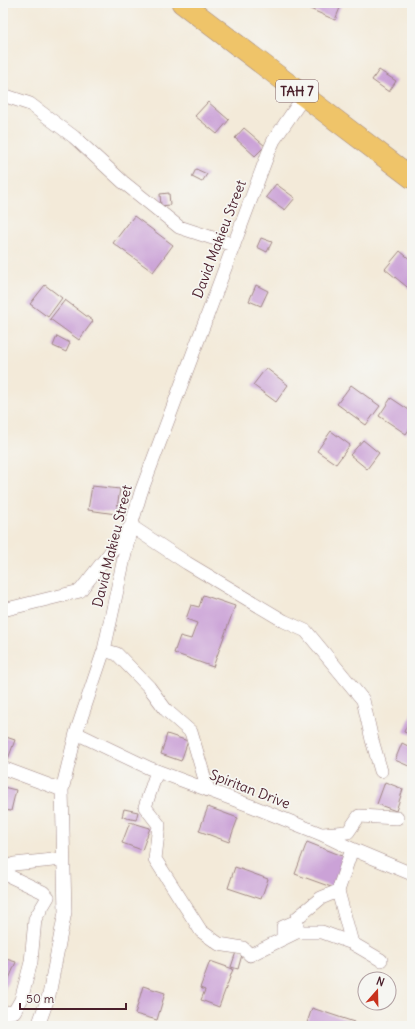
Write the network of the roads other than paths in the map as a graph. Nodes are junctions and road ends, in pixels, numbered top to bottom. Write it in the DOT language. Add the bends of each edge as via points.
graph roads {
  1 [pos="182,3"];
  2 [pos="3,95"];
  3 [pos="304,96"];
  4 [pos="412,178"];
  5 [pos="234,245"];
  6 [pos="131,526"];
  7 [pos="3,610"];
  8 [pos="104,650"];
  9 [pos="76,732"];
  10 [pos="3,768"];
  11 [pos="157,771"];
  12 [pos="381,771"];
  13 [pos="62,790"];
  14 [pos="208,790"];
  15 [pos="397,818"];
  16 [pos="321,834"];
  17 [pos="352,849"];
  18 [pos="63,859"];
  19 [pos="3,868"];
  20 [pos="3,873"];
  21 [pos="412,874"];
  22 [pos="338,891"];
  23 [pos="297,927"];
  24 [pos="352,943"];
  25 [pos="381,960"];
  26 [pos="3,1012"];
  27 [pos="38,1026"];
  1 -- 3 [label="highway, TAH 7"];
  2 -- 5 [label="street" via="30,104 74,137 122,182 179,227"];
  3 -- 4 [label="highway, TAH 7"];
  3 -- 5 [label="street, David Makieu Street" via="274,140"];
  5 -- 6 [label="street, David Makieu Street" via="141,492"];
  6 -- 7 [label="street" via="80,591"];
  6 -- 8 [label="street, David Makieu Street"];
  6 -- 12 [label="street" via="187,563 284,621 306,631 363,700"];
  8 -- 9 [label="street, David Makieu Street"];
  8 -- 14 [label="street" via="118,654 149,687 166,710 191,732"];
  9 -- 11 [label="street, Spiritan Drive"];
  9 -- 13 [label="street, David Makieu Street"];
  10 -- 13 [label="street"];
  11 -- 14 [label="street, Spiritan Drive"];
  11 -- 23 [label="street" via="145,807 159,825 155,860 201,931 219,944 243,948 250,956 283,939"];
  13 -- 18 [label="street, David Makieu Street"];
  14 -- 16 [label="street, Spiritan Drive"];
  15 -- 16 [label="street" via="359,816 348,832"];
  16 -- 17 [label="street, Spiritan Drive"];
  17 -- 21 [label="street, Spiritan Drive"];
  17 -- 22 [label="street"];
  18 -- 19 [label="street" via="14,864"];
  18 -- 27 [label="street, David Makieu Street" via="65,912 49,995"];
  20 -- 26 [label="street" via="43,892 48,897 35,919 31,962 21,1000 14,1012"];
  22 -- 23 [label="street" via="321,898 297,918"];
  22 -- 24 [label="street"];
  23 -- 24 [label="street" via="322,932"];
  24 -- 25 [label="street"];
}
